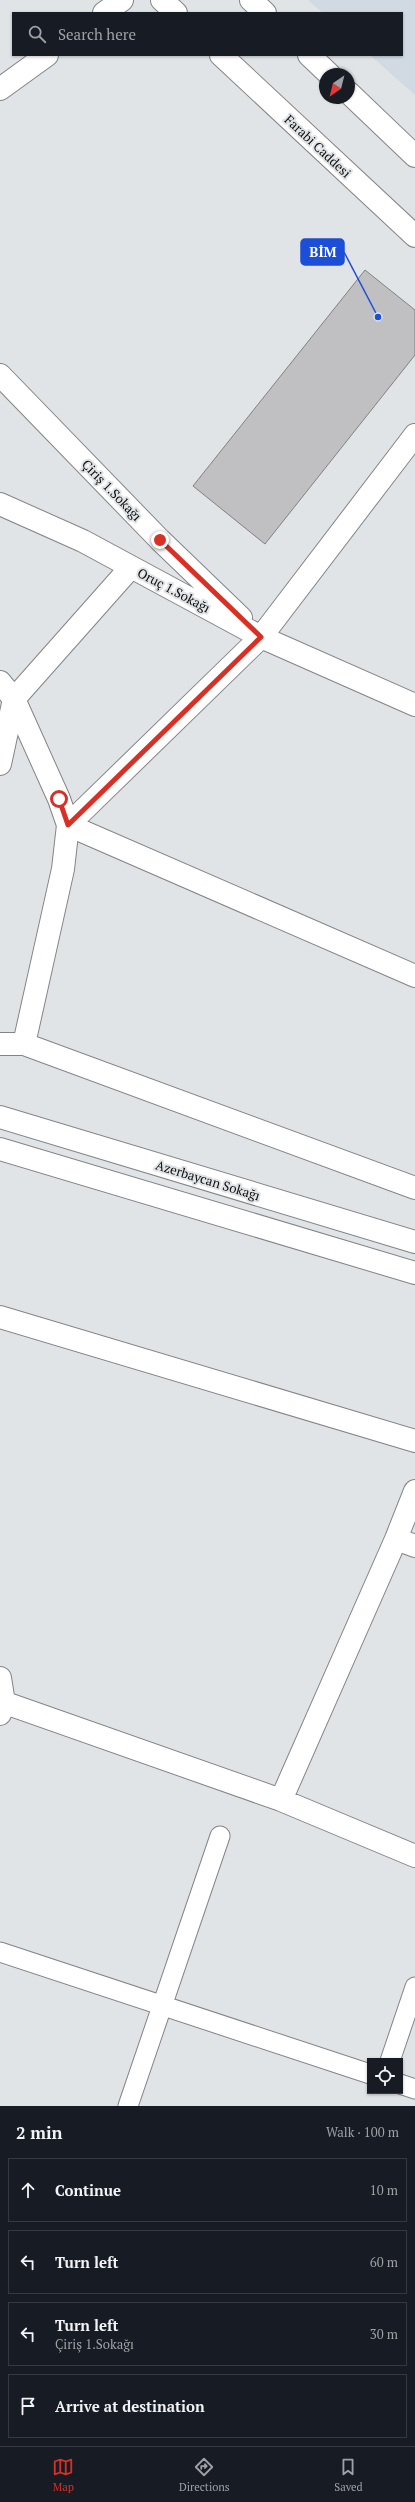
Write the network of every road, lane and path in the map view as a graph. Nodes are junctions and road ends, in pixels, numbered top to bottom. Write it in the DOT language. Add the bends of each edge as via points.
graph roads {
  1 [pos="122,0"];
  2 [pos="162,0"];
  3 [pos="251,0"];
  4 [pos="105,12"];
  5 [pos="175,12"];
  6 [pos="264,12"];
  7 [pos="45,56"];
  8 [pos="222,56"];
  9 [pos="310,56"];
  10 [pos="323,68"];
  11 [pos="0,89"];
  12 [pos="355,99"];
  13 [pos="415,156"];
  14 [pos="415,236"];
  15 [pos="0,375"];
  16 [pos="415,435"];
  17 [pos="0,504"];
  18 [pos="131,567"];
  19 [pos="261,637"];
  20 [pos="0,682"];
  21 [pos="14,699"];
  22 [pos="415,705"];
  23 [pos="0,764"];
  24 [pos="68,825"];
  25 [pos="415,976"];
  26 [pos="0,1044"];
  27 [pos="24,1044"];
  28 [pos="0,1117"];
  29 [pos="0,1149"];
  30 [pos="415,1188"];
  31 [pos="415,1242"];
  32 [pos="415,1272"];
  33 [pos="0,1317"];
  34 [pos="415,1441"];
  35 [pos="415,1491"];
  36 [pos="406,1542"];
  37 [pos="0,1678"];
  38 [pos="1,1706"];
  39 [pos="281,1800"];
  40 [pos="220,1836"];
  41 [pos="415,1856"];
  42 [pos="0,1952"];
  43 [pos="415,1987"];
  44 [pos="162,2005"];
  45 [pos="391,2058"];
  46 [pos="367,2073"];
  47 [pos="403,2085"];
  48 [pos="415,2089"];
  49 [pos="128,2106"];
  1 -- 4 [label="street"];
  2 -- 5 [label="street"];
  3 -- 6 [label="street"];
  7 -- 11 [label="street"];
  8 -- 14 [label="street, Farabi Caddesi"];
  9 -- 10 [label="street"];
  12 -- 13 [label="street"];
  15 -- 19 [label="street, Çiriş 1.Sokağı" via="160,540"];
  16 -- 19 [label="street"];
  17 -- 18 [label="street, Oruç 1.Sokağı" via="83,541"];
  18 -- 19 [label="street, Oruç 1.Sokağı"];
  18 -- 21 [label="street"];
  19 -- 22 [label="street, Oruç 1.Sokağı"];
  19 -- 24 [label="street"];
  20 -- 21 [label="street"];
  21 -- 23 [label="street"];
  21 -- 24 [label="street"];
  24 -- 25 [label="street"];
  24 -- 27 [label="street" via="63,869"];
  26 -- 27 [label="street"];
  27 -- 30 [label="street"];
  28 -- 31 [label="street, Azerbaycan Sokağı"];
  29 -- 32 [label="street"];
  33 -- 34 [label="street"];
  35 -- 36 [label="street"];
  36 -- 39 [label="street"];
  37 -- 38 [label="street"];
  38 -- 39 [label="street"];
  39 -- 41 [label="street"];
  40 -- 44 [label="lane"];
  42 -- 44 [label="lane"];
  43 -- 45 [label="lane"];
  44 -- 46 [label="lane"];
  44 -- 49 [label="lane"];
  47 -- 48 [label="lane"];
}
